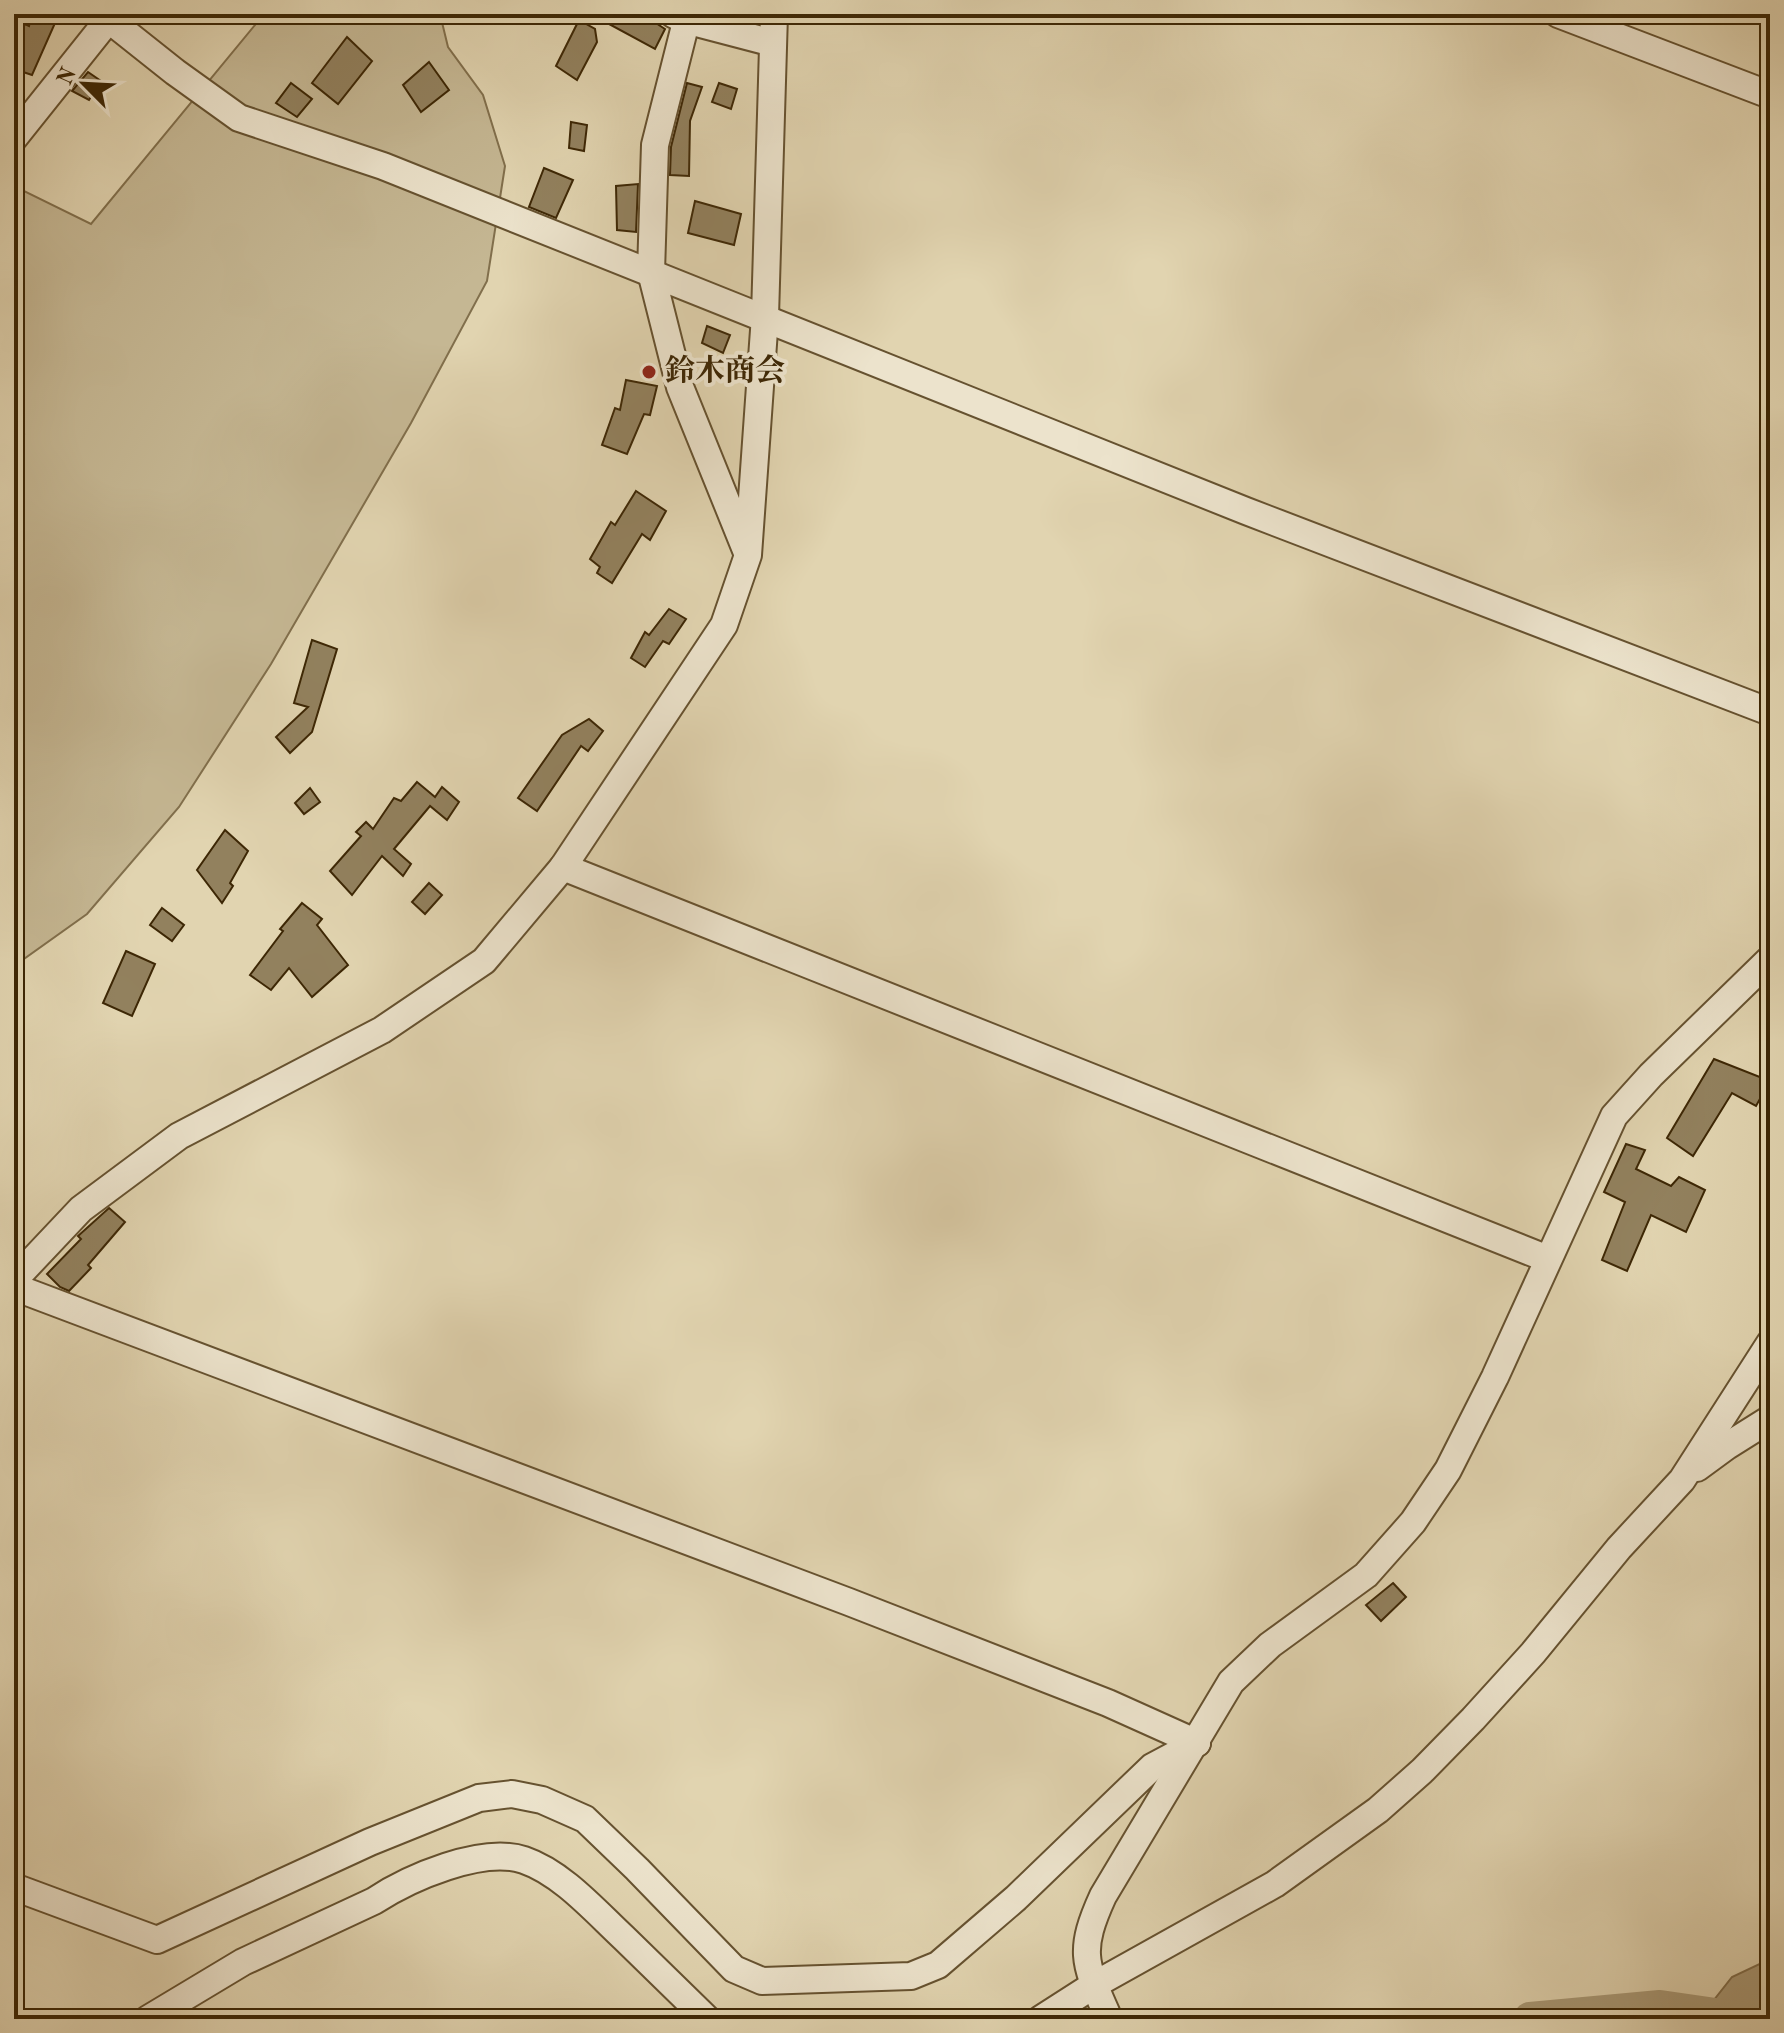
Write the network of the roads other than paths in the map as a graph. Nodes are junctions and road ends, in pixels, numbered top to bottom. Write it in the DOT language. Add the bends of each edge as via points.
graph roads {
  1 [pos="774,14"];
  2 [pos="1558,14"];
  3 [pos="682,16"];
  4 [pos="105,17"];
  5 [pos="773,43"];
  6 [pos="1770,95"];
  7 [pos="14,138"];
  8 [pos="651,272"];
  9 [pos="765,316"];
  10 [pos="748,555"];
  11 [pos="1770,712"];
  12 [pos="563,867"];
  13 [pos="1770,959"];
  14 [pos="1548,1259"];
  15 [pos="14,1280"];
  16 [pos="14,1287"];
  17 [pos="1770,1343"];
  18 [pos="1770,1419"];
  19 [pos="1682,1480"];
  20 [pos="1197,1743"];
  21 [pos="14,1887"];
  22 [pos="1094,1985"];
  23 [pos="148,2019"];
  24 [pos="707,2019"];
  25 [pos="1041,2019"];
  26 [pos="1109,2019"];
  1 -- 5 [label="street"];
  2 -- 6 [label="street"];
  3 -- 5 [label="street"];
  3 -- 8 [label="street" via="655,145"];
  4 -- 7 [label="street"];
  4 -- 8 [label="street" via="239,118 383,166"];
  5 -- 9 [label="street"];
  8 -- 9 [label="street"];
  8 -- 10 [label="street" via="680,387"];
  9 -- 10 [label="street"];
  9 -- 11 [label="street" via="1246,511"];
  10 -- 12 [label="street" via="724,625"];
  12 -- 14 [label="street"];
  12 -- 15 [label="street" via="484,961 382,1030 179,1136 81,1209"];
  13 -- 14 [label="street" via="1614,1116"];
  14 -- 20 [label="street" via="1448,1470 1413,1522 1366,1575 1270,1645 1231,1682"];
  16 -- 20 [label="street" via="863,1608"];
  17 -- 19 [label="street"];
  18 -- 19 [label="street"];
  19 -- 22 [label="street" via="1473,1719 1378,1810 1275,1884"];
  20 -- 21 [label="street" via="1152,1767 1016,1898 938,1965 911,1976 762,1981 734,1969 585,1819 542,1800 512,1794 479,1798 384,1837 157,1940"];
  20 -- 22 [label="street" via="1089,1926 1085,1948"];
  22 -- 25 [label="street"];
  22 -- 26 [label="street"];
  23 -- 24 [label="street" via="243,1962 388,1892 453,1864 488,1857 524,1860 549,1873 591,1906"];
}
